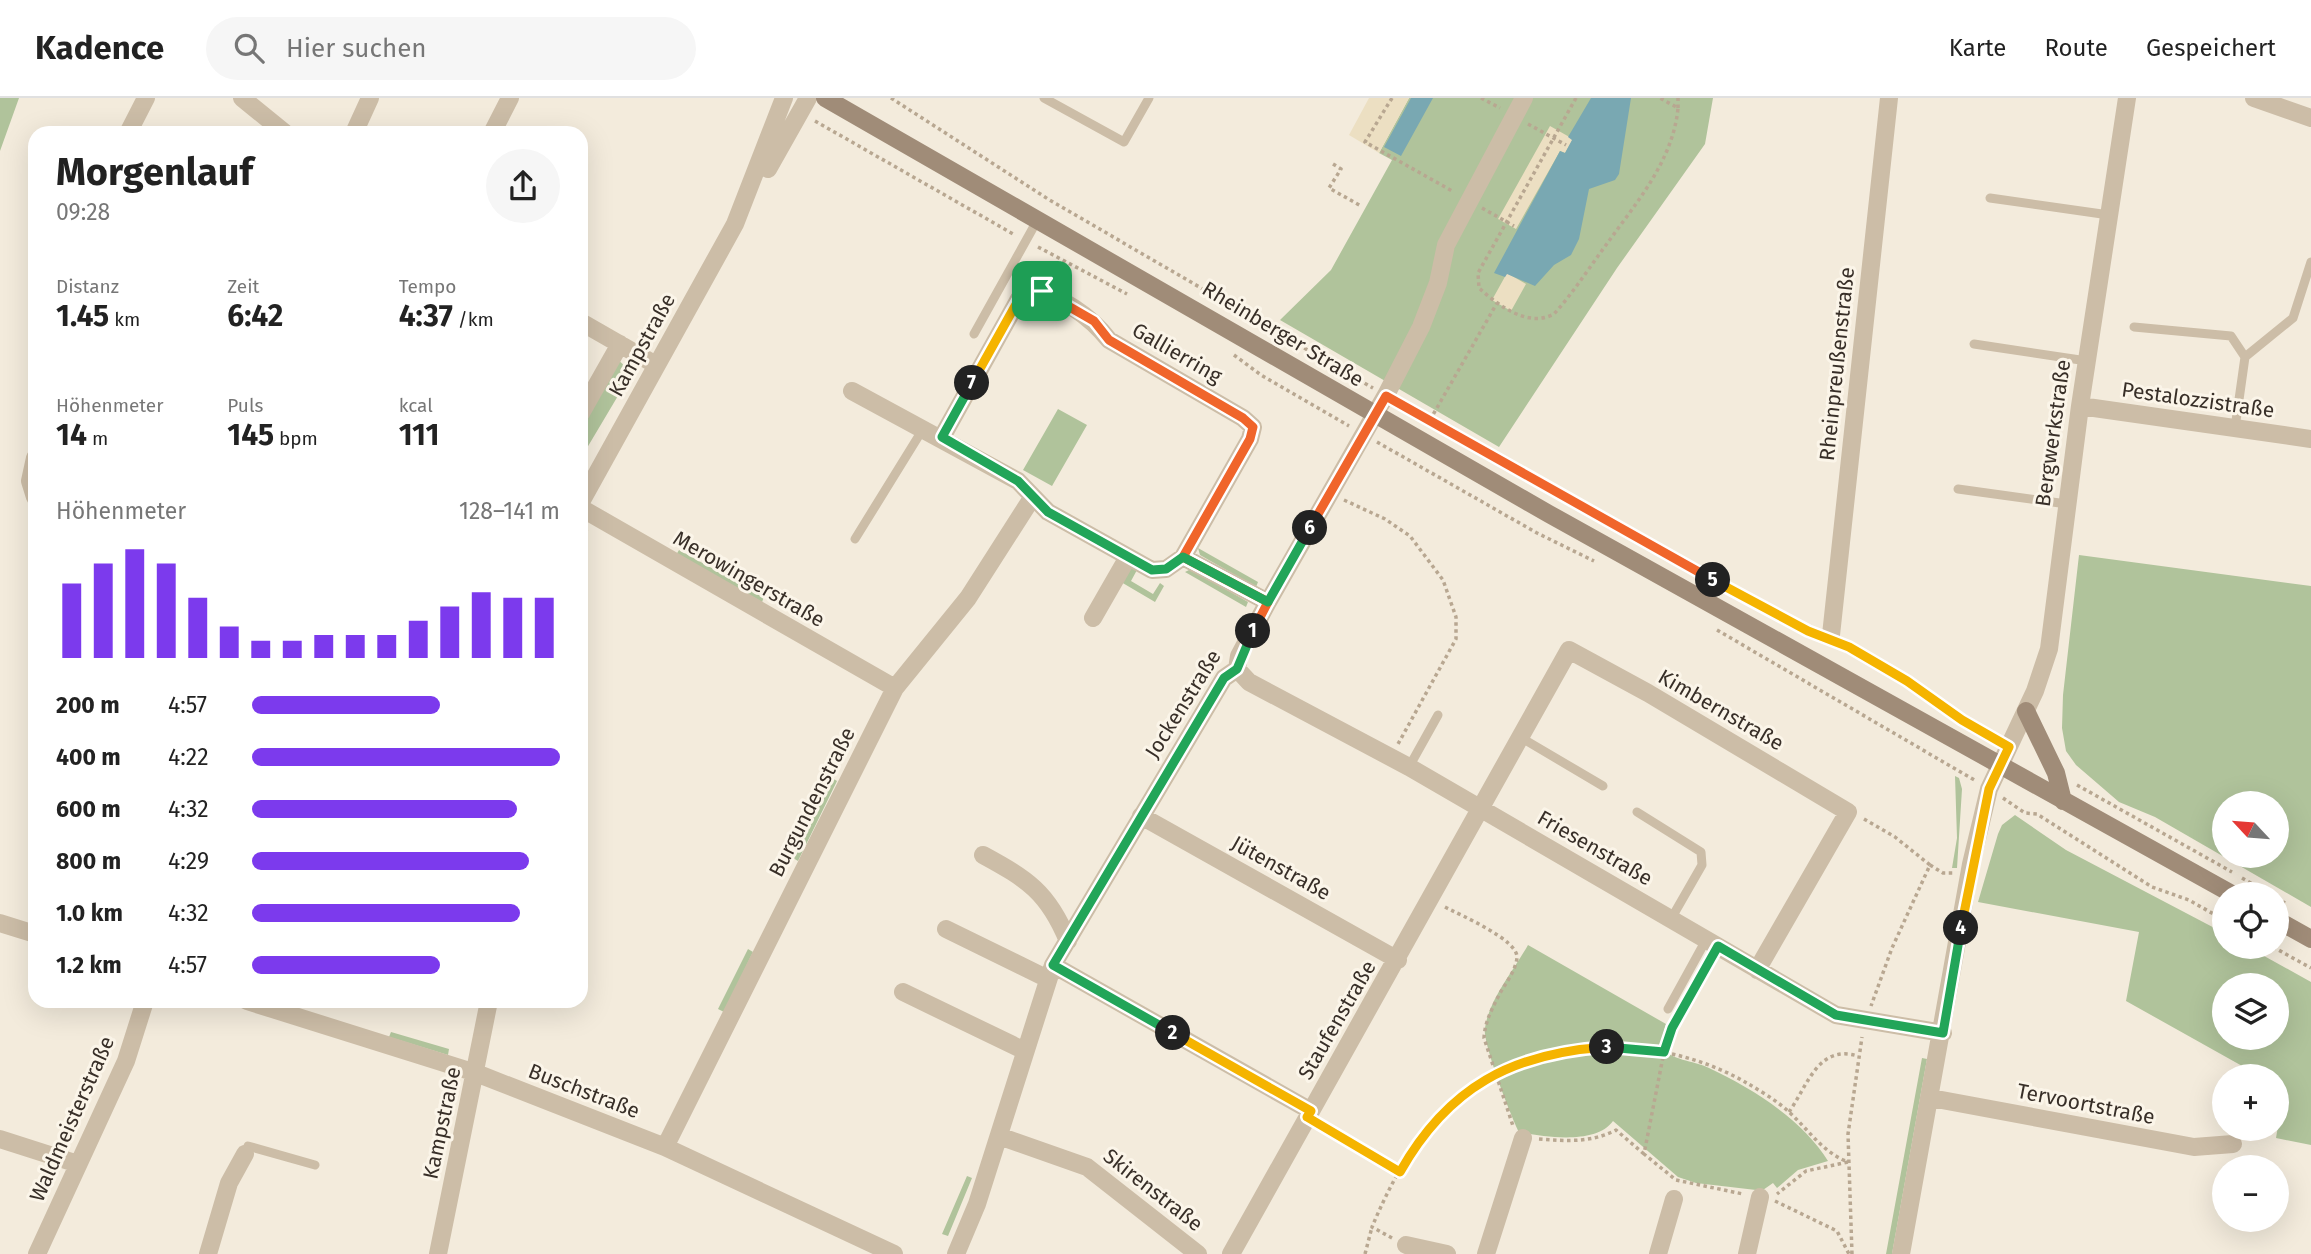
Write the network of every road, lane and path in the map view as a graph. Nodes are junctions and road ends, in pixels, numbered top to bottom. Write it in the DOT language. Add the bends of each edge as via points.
graph roads {
  1 [pos="146,98"];
  2 [pos="242,98"];
  3 [pos="370,98"];
  4 [pos="510,98"];
  5 [pos="784,98"];
  6 [pos="825,98"];
  7 [pos="891,98"];
  8 [pos="1044,98"];
  9 [pos="1149,98"];
  10 [pos="1392,98"];
  11 [pos="1524,98"];
  12 [pos="1576,98"];
  13 [pos="1660,98"];
  14 [pos="1678,98"];
  15 [pos="1889,98"];
  16 [pos="2127,98"];
  17 [pos="2254,98"];
  18 [pos="804,105"];
  19 [pos="1678,108"];
  20 [pos="2311,118"];
  21 [pos="132,126"];
  22 [pos="276,126"];
  23 [pos="357,126"];
  24 [pos="496,126"];
  25 [pos="1333,164"];
  26 [pos="1990,198"];
  27 [pos="1468,200"];
  28 [pos="1361,206"];
  29 [pos="742,210"];
  30 [pos="2109,215"];
  31 [pos="1038,219"];
  32 [pos="1506,221"];
  33 [pos="1514,226"];
  34 [pos="1026,241"];
  35 [pos="2311,262"];
  36 [pos="1128,294"];
  37 [pos="1497,303"];
  38 [pos="588,325"];
  39 [pos="2134,327"];
  40 [pos="974,334"];
  41 [pos="620,344"];
  42 [pos="1974,344"];
  43 [pos="1224,348"];
  44 [pos="2245,357"];
  45 [pos="2087,360"];
  46 [pos="656,365"];
  47 [pos="852,391"];
  48 [pos="1386,396"];
  49 [pos="588,400"];
  50 [pos="2080,406"];
  51 [pos="1375,415"];
  52 [pos="1430,420"];
  53 [pos="924,427"];
  54 [pos="2235,428"];
  55 [pos="1363,435"];
  56 [pos="942,437"];
  57 [pos="2311,439"];
  58 [pos="588,489"];
  59 [pos="1958,489"];
  60 [pos="1329,494"];
  61 [pos="1031,498"];
  62 [pos="2067,504"];
  63 [pos="588,512"];
  64 [pos="855,539"];
  65 [pos="1128,557"];
  66 [pos="1183,557"];
  67 [pos="1595,562"];
  68 [pos="1268,602"];
  69 [pos="1093,618"];
  70 [pos="1709,625"];
  71 [pos="1829,638"];
  72 [pos="1237,669"];
  73 [pos="894,688"];
  74 [pos="2026,711"];
  75 [pos="1438,715"];
  76 [pos="1520,737"];
  77 [pos="2009,747"];
  78 [pos="1395,749"];
  79 [pos="1409,767"];
  80 [pos="2000,767"];
  81 [pos="2056,773"];
  82 [pos="1603,786"];
  83 [pos="1989,789"];
  84 [pos="2063,801"];
  85 [pos="1481,808"];
  86 [pos="1637,812"];
  87 [pos="1141,817"];
  88 [pos="983,855"];
  89 [pos="1930,865"];
  90 [pos="1970,874"];
  91 [pos="2249,882"];
  92 [pos="2212,883"];
  93 [pos="1429,897"];
  94 [pos="2212,913"];
  95 [pos="1671,919"];
  96 [pos="0,923"];
  97 [pos="2289,927"];
  98 [pos="946,929"];
  99 [pos="28,932"];
  100 [pos="2311,939"];
  101 [pos="1706,940"];
  102 [pos="1068,941"];
  103 [pos="2289,956"];
  104 [pos="1398,960"];
  105 [pos="2311,968"];
  106 [pos="1758,970"];
  107 [pos="1051,972"];
  108 [pos="903,992"];
  109 [pos="143,1008"];
  110 [pos="269,1008"];
  111 [pos="488,1008"];
  112 [pos="1668,1009"];
  113 [pos="1679,1017"];
  114 [pos="1943,1033"];
  115 [pos="1025,1051"];
  116 [pos="1664,1052"];
  117 [pos="1858,1056"];
  118 [pos="1496,1072"];
  119 [pos="476,1073"];
  120 [pos="1931,1098"];
  121 [pos="1789,1112"];
  122 [pos="1309,1114"];
  123 [pos="999,1136"];
  124 [pos="1523,1138"];
  125 [pos="0,1139"];
  126 [pos="2233,1144"];
  127 [pos="665,1147"];
  128 [pos="245,1154"];
  129 [pos="1644,1154"];
  130 [pos="78,1164"];
  131 [pos="315,1165"];
  132 [pos="1400,1172"];
  133 [pos="1760,1197"];
  134 [pos="1674,1199"];
  135 [pos="1372,1227"];
  136 [pos="1406,1245"];
  137 [pos="37,1254"];
  138 [pos="208,1254"];
  139 [pos="438,1254"];
  140 [pos="894,1254"];
  141 [pos="956,1254"];
  142 [pos="1198,1254"];
  143 [pos="1231,1254"];
  144 [pos="1365,1254"];
  145 [pos="1447,1254"];
  146 [pos="1486,1254"];
  147 [pos="1658,1254"];
  148 [pos="1746,1254"];
  149 [pos="1849,1254"];
  150 [pos="1901,1254"];
  1 -- 21 [label="street"];
  2 -- 22 [label="street"];
  3 -- 23 [label="street"];
  4 -- 24 [label="street"];
  5 -- 29 [label="street, Kampstraße"];
  6 -- 31 [label="main road, Rheinberger Straße"];
  7 -- 48 [label="path" via="1048,199"];
  8 -- 9 [label="lane" via="1124,142"];
  10 -- 27 [label="path" via="1365,142"];
  11 -- 27 [label="street, Jockenstraße"];
  12 -- 32 [label="path"];
  13 -- 19 [label="path"];
  14 -- 19 [label="path"];
  15 -- 71 [label="street, Rheinpreußenstraße"];
  16 -- 30 [label="street, Bergwerkstraße"];
  17 -- 20 [label="street"];
  18 -- 29 [label="street, Kampstraße"];
  18 -- 34 [label="path"];
  19 -- 37 [label="path" via="1671,141 1652,180 1554,314 1543,320 1529,319"];
  25 -- 28 [label="path" via="1341,169 1329,188"];
  26 -- 30 [label="lane"];
  27 -- 32 [label="path"];
  27 -- 48 [label="street, Jockenstraße" via="1446,245 1438,284 1421,327"];
  29 -- 46 [label="street, Kampstraße"];
  30 -- 45 [label="street, Bergwerkstraße"];
  31 -- 34 [label="lane"];
  31 -- 51 [label="main road, Rheinberger Straße"];
  32 -- 33 [label="path"];
  32 -- 37 [label="path" via="1478,273 1479,288"];
  34 -- 36 [label="path"];
  34 -- 40 [label="lane"];
  35 -- 44 [label="lane" via="2294,317"];
  37 -- 52 [label="path"];
  38 -- 41 [label="street"];
  39 -- 44 [label="lane" via="2231,337"];
  41 -- 46 [label="street"];
  41 -- 49 [label="street, Kampstraße"];
  42 -- 45 [label="lane"];
  43 -- 55 [label="path"];
  44 -- 54 [label="lane"];
  45 -- 50 [label="street, Bergwerkstraße"];
  46 -- 58 [label="street, Kampstraße"];
  47 -- 53 [label="street"];
  48 -- 51 [label="street, Jockenstraße"];
  48 -- 52 [label="path"];
  50 -- 54 [label="street, Pestalozzistraße"];
  50 -- 62 [label="street, Bergwerkstraße"];
  51 -- 55 [label="street, Jockenstraße"];
  51 -- 80 [label="main road, Rheinberger Straße"];
  52 -- 71 [label="path" via="1711,579"];
  53 -- 56 [label="street"];
  53 -- 64 [label="lane"];
  54 -- 57 [label="street, Pestalozzistraße"];
  55 -- 60 [label="street, Jockenstraße"];
  55 -- 67 [label="path"];
  56 -- 61 [label="street" via="1018,481"];
  56 -- 66 [label="street, Gallierring" via="1019,299 1030,290 1042,291 1094,321 1109,340 1253,427"];
  59 -- 62 [label="lane"];
  60 -- 68 [label="street, Jockenstraße"];
  60 -- 78 [label="path" via="1385,519 1410,536 1443,580 1456,617 1456,639"];
  61 -- 65 [label="street"];
  61 -- 73 [label="street, Burgundenstraße" via="968,598"];
  62 -- 74 [label="street, Bergwerkstraße" via="2049,649"];
  63 -- 73 [label="street, Merowingerstraße"];
  65 -- 66 [label="street" via="1152,570 1166,569"];
  65 -- 69 [label="street"];
  66 -- 68 [label="street"];
  68 -- 72 [label="street, Jockenstraße" via="1239,656"];
  70 -- 83 [label="path"];
  71 -- 77 [label="path" via="1907,681"];
  72 -- 79 [label="street, Friesenstraße" via="1250,682"];
  72 -- 87 [label="street, Jockenstraße" via="1224,678"];
  73 -- 127 [label="street, Burgundenstraße"];
  74 -- 77 [label="street, Bergwerkstraße"];
  74 -- 81 [label="main road"];
  75 -- 79 [label="lane"];
  76 -- 82 [label="lane"];
  76 -- 85 [label="street, Kimbernstraße"];
  76 -- 106 [label="street, Kimbernstraße" via="1569,650 1848,812"];
  77 -- 80 [label="street, Bergwerkstraße"];
  79 -- 85 [label="street, Friesenstraße"];
  80 -- 83 [label="street"];
  80 -- 84 [label="main road, Rheinberger Straße"];
  81 -- 84 [label="main road"];
  81 -- 91 [label="path"];
  83 -- 90 [label="street"];
  83 -- 94 [label="path" via="2152,887"];
  84 -- 92 [label="main road, Rheinberger Straße"];
  85 -- 93 [label="street, Staufenstraße"];
  85 -- 95 [label="street, Friesenstraße"];
  86 -- 95 [label="lane" via="1695,845 1703,858"];
  87 -- 102 [label="street, Jockenstraße"];
  87 -- 104 [label="street, Jütenstraße"];
  88 -- 102 [label="street" via="1030,881 1061,923"];
  89 -- 90 [label="path" via="1943,873"];
  90 -- 114 [label="street"];
  93 -- 104 [label="street, Staufenstraße"];
  93 -- 118 [label="path" via="1504,939 1518,956 1485,1024 1484,1038"];
  95 -- 101 [label="street, Friesenstraße"];
  96 -- 99 [label="street"];
  97 -- 100 [label="main road"];
  98 -- 107 [label="street"];
  101 -- 106 [label="street, Friesenstraße"];
  101 -- 112 [label="lane"];
  102 -- 107 [label="street, Jockenstraße"];
  103 -- 105 [label="path"];
  104 -- 122 [label="street, Staufenstraße"];
  106 -- 114 [label="street, Friesenstraße" via="1836,1015"];
  107 -- 115 [label="street, Jockenstraße"];
  107 -- 122 [label="street"];
  108 -- 115 [label="street"];
  109 -- 130 [label="street, Waldmeisterstraße" via="126,1061"];
  110 -- 119 [label="street, Buschstraße"];
  111 -- 119 [label="street, Kampstraße"];
  113 -- 116 [label="path"];
  114 -- 120 [label="street"];
  115 -- 123 [label="street, Jockenstraße"];
  116 -- 118 [label="path" via="1634,1047 1583,1049"];
  116 -- 121 [label="path" via="1719,1069"];
  116 -- 129 [label="path"];
  117 -- 121 [label="path" via="1845,1052 1820,1062"];
  118 -- 124 [label="path" via="1509,1119"];
  118 -- 132 [label="path" via="1452,1102"];
  119 -- 127 [label="street, Buschstraße"];
  119 -- 139 [label="street, Kampstraße"];
  120 -- 126 [label="street, Tervoortstraße" via="2194,1147"];
  120 -- 150 [label="street"];
  121 -- 149 [label="path" via="1831,1156 1848,1162 1806,1171 1768,1198 1837,1231"];
  122 -- 132 [label="path"];
  122 -- 143 [label="street, Staufenstraße"];
  123 -- 141 [label="street, Jockenstraße"];
  123 -- 142 [label="street, Skirenstraße" via="1087,1167"];
  124 -- 129 [label="path" via="1573,1141 1600,1138 1616,1130"];
  124 -- 146 [label="street"];
  125 -- 130 [label="street"];
  127 -- 140 [label="street, Buschstraße"];
  128 -- 131 [label="lane" via="248,1146"];
  128 -- 138 [label="street" via="229,1183"];
  129 -- 133 [label="path" via="1676,1180"];
  130 -- 137 [label="street, Waldmeisterstraße"];
  132 -- 135 [label="path"];
  133 -- 148 [label="street"];
  134 -- 147 [label="street"];
  135 -- 136 [label="path"];
  135 -- 144 [label="path"];
  136 -- 145 [label="street"];
}
